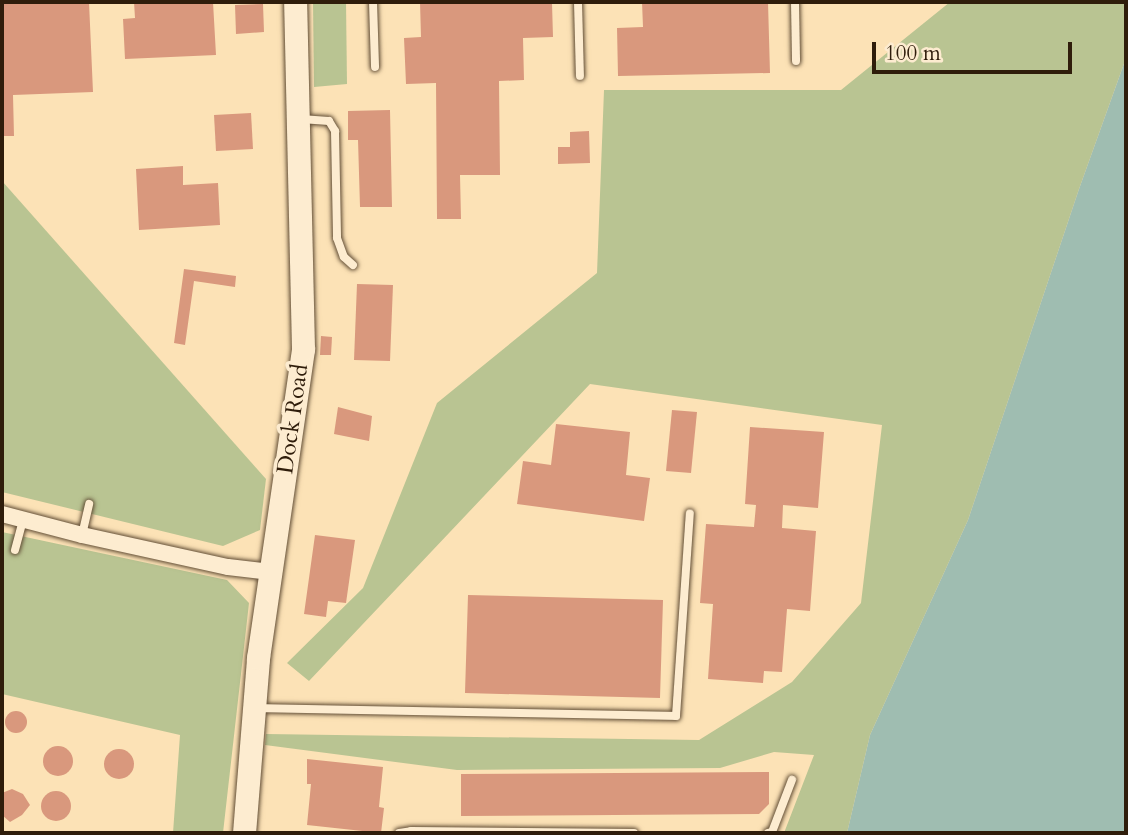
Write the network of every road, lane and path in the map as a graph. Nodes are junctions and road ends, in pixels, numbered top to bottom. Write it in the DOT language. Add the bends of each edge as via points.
graph roads {
  1 [pos="295,2"];
  2 [pos="373,2"];
  3 [pos="578,2"];
  4 [pos="795,2"];
  5 [pos="796,61"];
  6 [pos="375,67"];
  7 [pos="580,76"];
  8 [pos="298,119"];
  9 [pos="353,265"];
  10 [pos="89,504"];
  11 [pos="690,513"];
  12 [pos="2,514"];
  13 [pos="23,520"];
  14 [pos="82,536"];
  15 [pos="15,550"];
  16 [pos="271,572"];
  17 [pos="254,708"];
  18 [pos="792,780"];
  19 [pos="244,833"];
  20 [pos="399,833"];
  21 [pos="634,833"];
  22 [pos="768,833"];
  1 -- 8 [label="main road, Dock Road"];
  2 -- 6 [label="lane"];
  3 -- 7 [label="lane"];
  4 -- 5 [label="lane"];
  8 -- 9 [label="lane" via="329,121 333,128 337,238 344,257"];
  8 -- 16 [label="main road, Dock Road" via="303,349"];
  10 -- 14 [label="lane"];
  11 -- 17 [label="lane" via="676,716"];
  12 -- 13 [label="street"];
  13 -- 14 [label="street"];
  13 -- 15 [label="lane"];
  14 -- 16 [label="street"];
  16 -- 17 [label="main road, Dock Road"];
  17 -- 19 [label="main road, Dock Road"];
  18 -- 22 [label="lane"];
  20 -- 21 [label="lane"];
}
